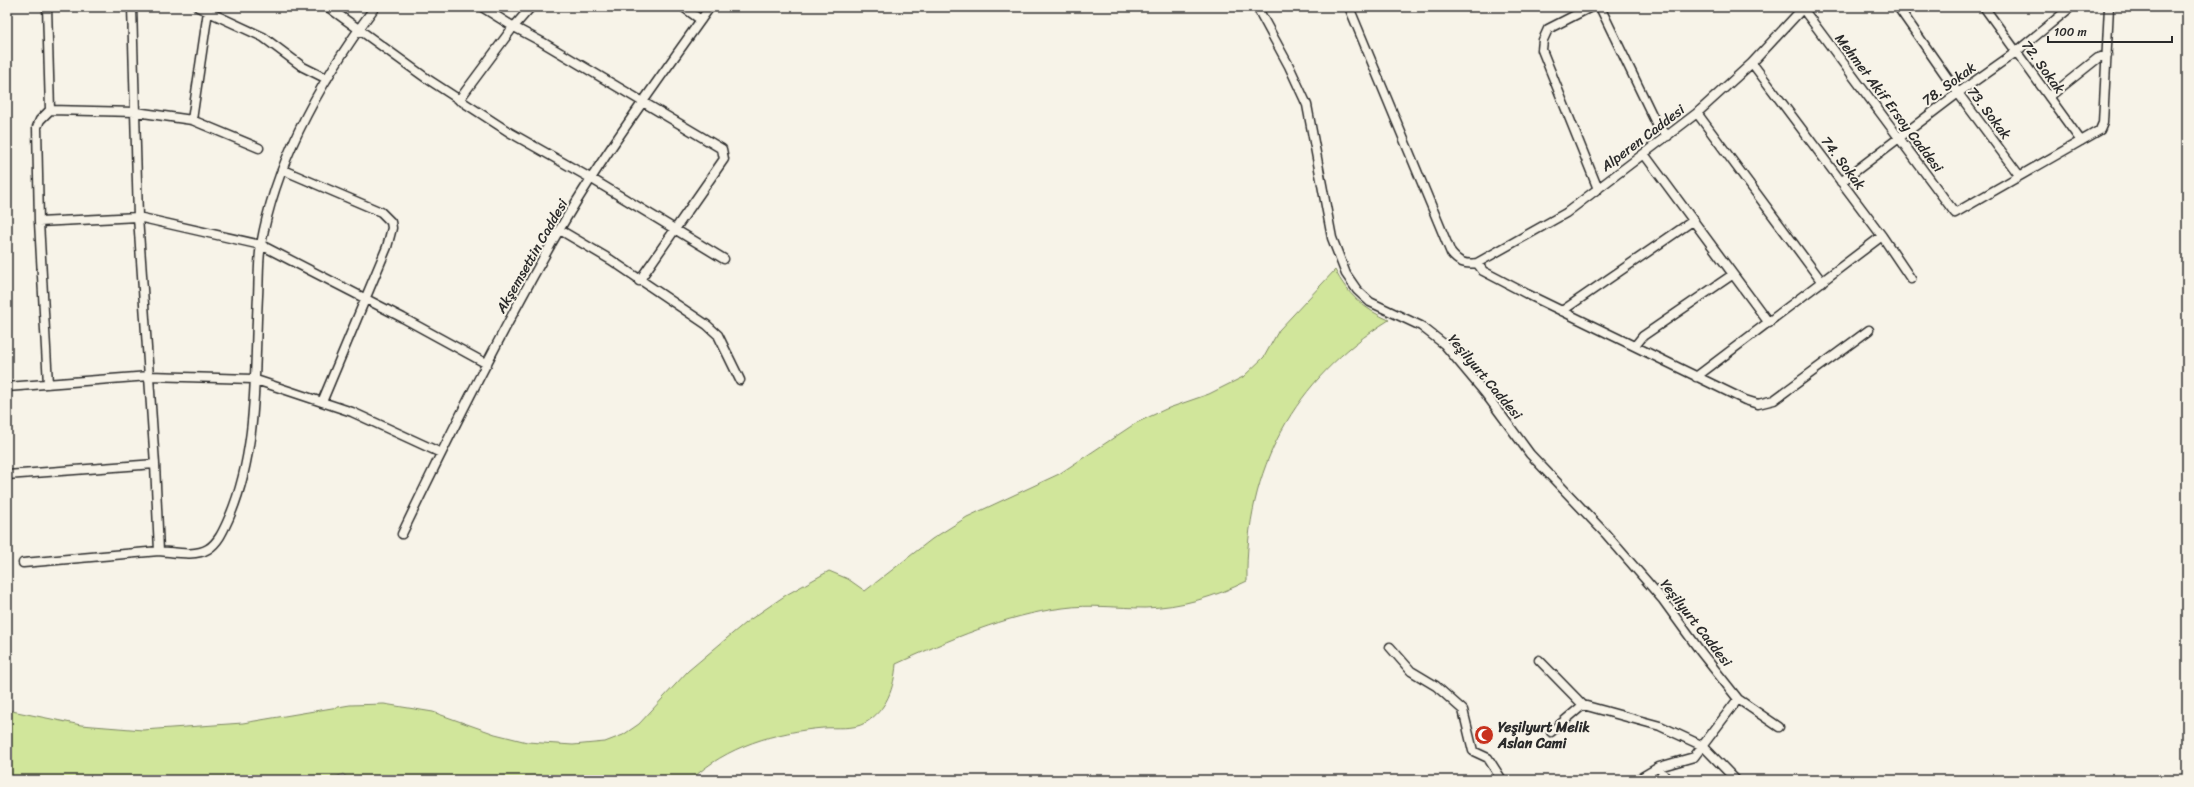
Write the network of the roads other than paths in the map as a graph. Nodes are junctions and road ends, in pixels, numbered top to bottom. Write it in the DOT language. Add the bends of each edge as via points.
graph roads {
  1 [pos="47,7"];
  2 [pos="132,7"];
  3 [pos="198,7"];
  4 [pos="328,7"];
  5 [pos="375,7"];
  6 [pos="482,7"];
  7 [pos="531,7"];
  8 [pos="683,7"];
  9 [pos="710,7"];
  10 [pos="1258,7"];
  11 [pos="1349,7"];
  12 [pos="1591,7"];
  13 [pos="1600,7"];
  14 [pos="1898,7"];
  15 [pos="1984,7"];
  16 [pos="2071,7"];
  17 [pos="2109,7"];
  18 [pos="1803,8"];
  19 [pos="2061,10"];
  20 [pos="208,11"];
  21 [pos="701,20"];
  22 [pos="514,28"];
  23 [pos="358,30"];
  24 [pos="2016,52"];
  25 [pos="2106,55"];
  26 [pos="1752,63"];
  27 [pos="327,79"];
  28 [pos="1958,93"];
  29 [pos="2049,97"];
  30 [pos="459,100"];
  31 [pos="644,102"];
  32 [pos="50,110"];
  33 [pos="136,112"];
  34 [pos="1697,113"];
  35 [pos="192,120"];
  36 [pos="1668,136"];
  37 [pos="1899,138"];
  38 [pos="2081,141"];
  39 [pos="259,148"];
  40 [pos="1644,154"];
  41 [pos="283,170"];
  42 [pos="2019,175"];
  43 [pos="592,179"];
  44 [pos="1841,182"];
  45 [pos="1598,189"];
  46 [pos="138,217"];
  47 [pos="1694,220"];
  48 [pos="39,222"];
  49 [pos="675,229"];
  50 [pos="560,230"];
  51 [pos="1882,236"];
  52 [pos="261,246"];
  53 [pos="724,258"];
  54 [pos="1477,263"];
  55 [pos="1732,275"];
  56 [pos="1911,279"];
  57 [pos="639,281"];
  58 [pos="1822,282"];
  59 [pos="365,298"];
  60 [pos="1562,311"];
  61 [pos="1769,323"];
  62 [pos="1869,330"];
  63 [pos="1635,346"];
  64 [pos="487,364"];
  65 [pos="149,376"];
  66 [pos="1696,377"];
  67 [pos="254,379"];
  68 [pos="740,380"];
  69 [pos="48,384"];
  70 [pos="7,387"];
  71 [pos="322,402"];
  72 [pos="441,453"];
  73 [pos="155,464"];
  74 [pos="7,475"];
  75 [pos="402,534"];
  76 [pos="159,551"];
  77 [pos="24,563"];
  78 [pos="1390,647"];
  79 [pos="1540,660"];
  80 [pos="1738,699"];
  81 [pos="1584,705"];
  82 [pos="1779,727"];
  83 [pos="1551,732"];
  84 [pos="1703,746"];
  85 [pos="1659,767"];
  86 [pos="1502,780"];
  87 [pos="1637,780"];
  88 [pos="1667,780"];
  89 [pos="1736,780"];
  1 -- 32 [label="street"];
  2 -- 33 [label="street"];
  3 -- 20 [label="street"];
  4 -- 23 [label="street"];
  5 -- 23 [label="street"];
  6 -- 22 [label="street"];
  7 -- 22 [label="street"];
  8 -- 21 [label="street"];
  9 -- 21 [label="street, Akşemsettin Caddesi"];
  10 -- 80 [label="street, Yeşilyurt Caddesi" via="1307,105 1332,238 1346,274 1357,290 1370,302 1420,326 1444,344 1485,393 1530,454 1605,533 1663,600"];
  11 -- 54 [label="street" via="1451,253 1462,263"];
  12 -- 45 [label="street" via="1548,29 1542,50"];
  13 -- 36 [label="street" via="1656,123"];
  14 -- 28 [label="street, 73. Sokak"];
  15 -- 24 [label="street, 72. Sokak"];
  16 -- 19 [label="street, 78. Sokak"];
  17 -- 25 [label="street"];
  18 -- 26 [label="street, Alperen Caddesi"];
  18 -- 37 [label="street, Mehmet Akif Ersoy Caddesi"];
  19 -- 24 [label="street, 78. Sokak"];
  20 -- 27 [label="street" via="263,37 303,67"];
  20 -- 35 [label="street"];
  21 -- 31 [label="street, Akşemsettin Caddesi"];
  22 -- 30 [label="street"];
  22 -- 31 [label="street"];
  23 -- 27 [label="street"];
  23 -- 30 [label="street"];
  24 -- 28 [label="street, 78. Sokak"];
  24 -- 29 [label="street, 72. Sokak"];
  25 -- 29 [label="street" via="2098,58"];
  25 -- 38 [label="street" via="2103,123 2098,132"];
  26 -- 34 [label="street, Alperen Caddesi"];
  26 -- 44 [label="street, 74. Sokak"];
  27 -- 41 [label="street" via="308,112"];
  28 -- 37 [label="street, 78. Sokak"];
  28 -- 42 [label="street, 73. Sokak"];
  29 -- 38 [label="street, 72. Sokak"];
  30 -- 43 [label="street" via="562,164"];
  31 -- 43 [label="street, Akşemsettin Caddesi"];
  31 -- 49 [label="street" via="717,145 725,156"];
  32 -- 33 [label="street"];
  32 -- 48 [label="street" via="37,127"];
  33 -- 35 [label="street"];
  33 -- 46 [label="street"];
  34 -- 36 [label="street, Alperen Caddesi"];
  34 -- 58 [label="street"];
  35 -- 39 [label="street"];
  36 -- 40 [label="street, Alperen Caddesi"];
  37 -- 42 [label="street, Mehmet Akif Ersoy Caddesi" via="1955,213"];
  37 -- 44 [label="street, 78. Sokak"];
  38 -- 42 [label="street"];
  40 -- 45 [label="street, Alperen Caddesi"];
  40 -- 47 [label="street"];
  41 -- 52 [label="street"];
  41 -- 59 [label="street" via="381,212 391,222 387,247"];
  43 -- 49 [label="street"];
  43 -- 50 [label="street, Akşemsettin Caddesi"];
  44 -- 51 [label="street, 74. Sokak"];
  45 -- 54 [label="street, Alperen Caddesi" via="1566,214"];
  46 -- 48 [label="street"];
  46 -- 52 [label="street"];
  46 -- 65 [label="street"];
  47 -- 55 [label="street"];
  47 -- 60 [label="street"];
  48 -- 69 [label="street"];
  49 -- 53 [label="street"];
  49 -- 57 [label="street"];
  50 -- 57 [label="street" via="611,260"];
  50 -- 64 [label="street, Akşemsettin Caddesi"];
  51 -- 56 [label="street, 74. Sokak"];
  51 -- 58 [label="street"];
  52 -- 59 [label="street"];
  52 -- 67 [label="street"];
  54 -- 60 [label="street" via="1483,270"];
  55 -- 61 [label="street"];
  55 -- 63 [label="street" via="1643,336"];
  57 -- 68 [label="street" via="718,334"];
  58 -- 61 [label="street"];
  59 -- 64 [label="street"];
  59 -- 71 [label="street"];
  60 -- 63 [label="street"];
  61 -- 66 [label="street"];
  62 -- 66 [label="street" via="1769,402 1752,403"];
  63 -- 66 [label="street"];
  64 -- 72 [label="street, Akşemsettin Caddesi"];
  65 -- 67 [label="street"];
  65 -- 69 [label="street"];
  65 -- 73 [label="street"];
  67 -- 71 [label="street"];
  67 -- 76 [label="street" via="252,418 244,469 233,507 219,538 209,549 199,553"];
  69 -- 70 [label="street"];
  71 -- 72 [label="street" via="352,412"];
  72 -- 75 [label="street, Akşemsettin Caddesi"];
  73 -- 74 [label="street"];
  73 -- 76 [label="street"];
  76 -- 77 [label="street"];
  78 -- 86 [label="street" via="1411,671 1436,686 1463,710 1473,751 1488,758"];
  79 -- 81 [label="street"];
  80 -- 82 [label="street, Yeşilyurt Caddesi"];
  80 -- 84 [label="street"];
  81 -- 83 [label="street"];
  81 -- 84 [label="street" via="1660,726"];
  84 -- 85 [label="street" via="1694,757"];
  84 -- 89 [label="street"];
  85 -- 87 [label="street"];
  85 -- 88 [label="street"];
}
